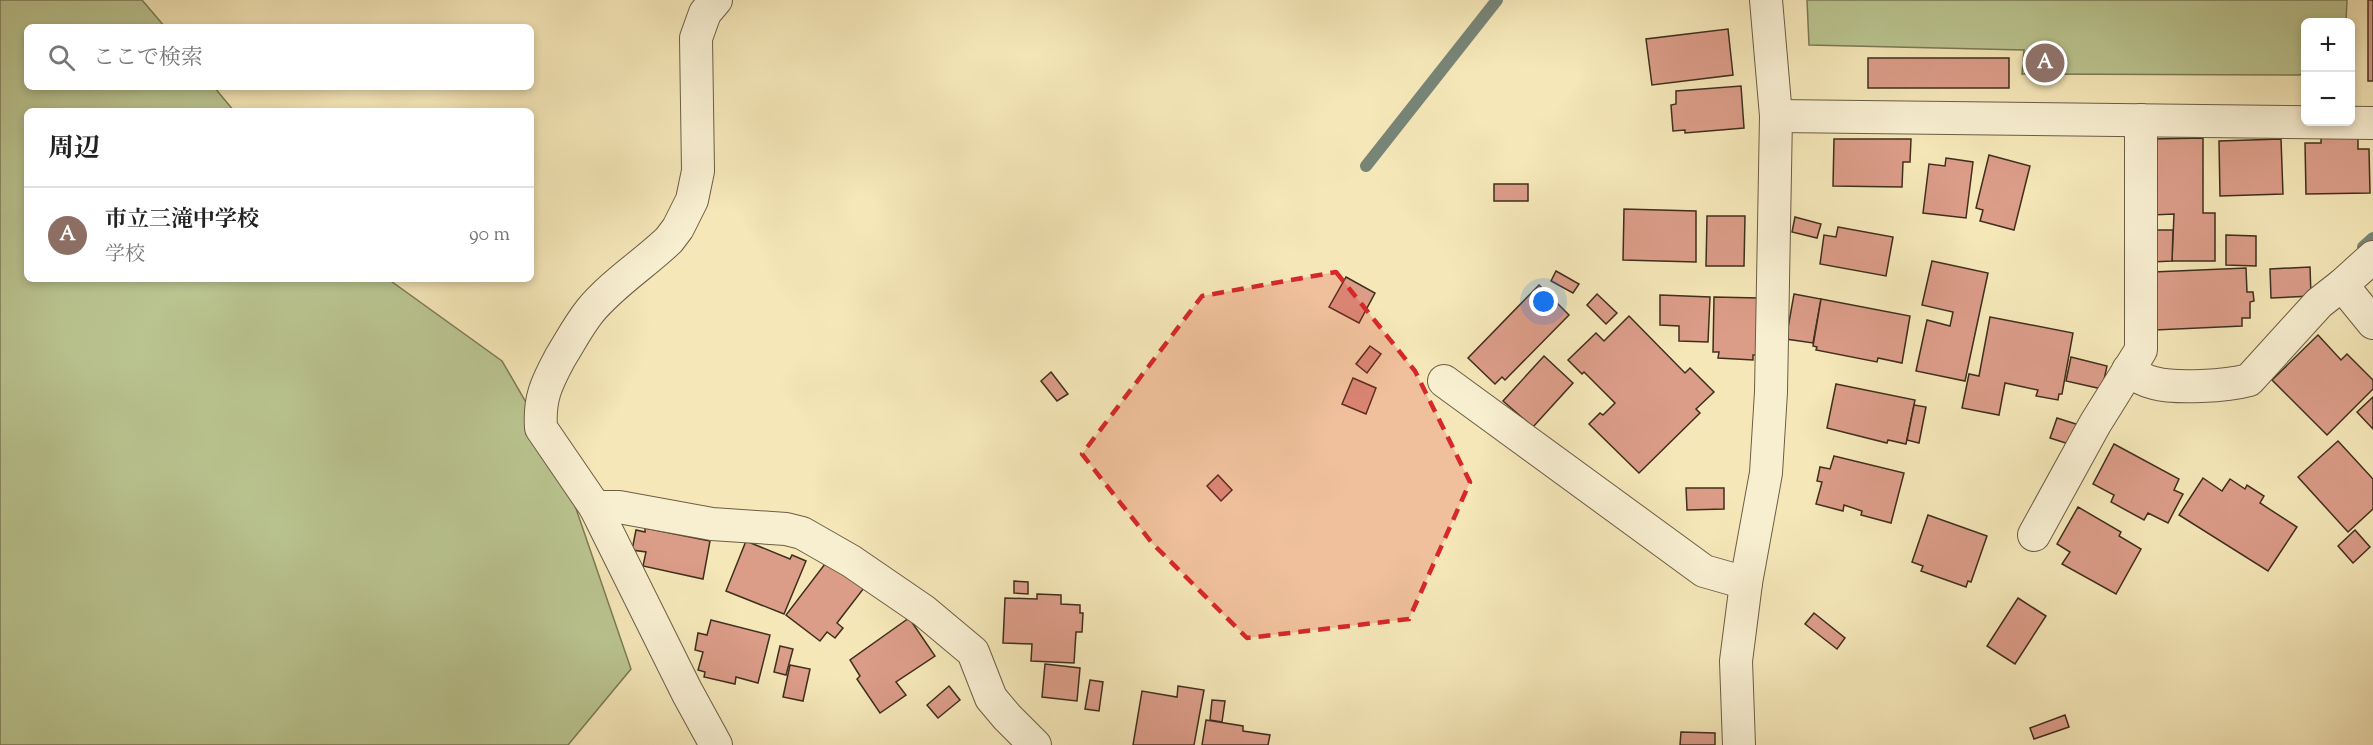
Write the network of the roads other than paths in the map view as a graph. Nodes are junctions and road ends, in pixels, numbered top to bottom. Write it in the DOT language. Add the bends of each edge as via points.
graph roads {
  1 [pos="716,0"];
  2 [pos="1766,0"];
  3 [pos="1776,117"];
  4 [pos="2141,120"];
  5 [pos="2373,123"];
  6 [pos="2373,257"];
  7 [pos="2342,285"];
  8 [pos="2373,323"];
  9 [pos="2128,370"];
  10 [pos="1444,381"];
  11 [pos="595,507"];
  12 [pos="2034,536"];
  13 [pos="1746,583"];
  14 [pos="716,745"];
  15 [pos="1035,745"];
  16 [pos="1739,745"];
  1 -- 11 [label="street" via="705,13 696,38 699,159 692,200 669,240 591,310 541,399 541,428"];
  2 -- 3 [label="street"];
  3 -- 4 [label="street"];
  3 -- 13 [label="street" via="1770,435"];
  4 -- 5 [label="street"];
  4 -- 9 [label="street" via="2142,338 2141,350"];
  6 -- 7 [label="street"];
  7 -- 8 [label="street"];
  7 -- 9 [label="street" via="2319,303 2249,380 2174,386 2141,379"];
  9 -- 12 [label="street"];
  10 -- 13 [label="street" via="1704,571"];
  11 -- 14 [label="street"];
  11 -- 15 [label="street" via="802,533 924,611 973,652 991,698"];
  13 -- 16 [label="street" via="1736,661"];
}
